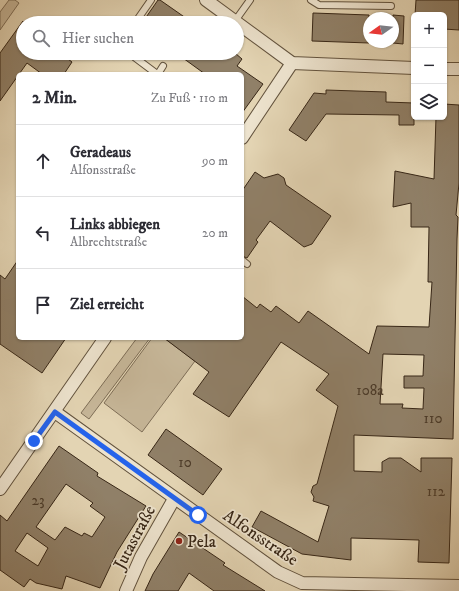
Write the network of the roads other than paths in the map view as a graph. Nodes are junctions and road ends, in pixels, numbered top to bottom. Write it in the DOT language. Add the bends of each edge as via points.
graph roads {
  1 [pos="151,0"];
  2 [pos="206,0"];
  3 [pos="250,0"];
  4 [pos="311,0"];
  5 [pos="391,6"];
  6 [pos="140,16"];
  7 [pos="229,16"];
  8 [pos="239,16"];
  9 [pos="244,27"];
  10 [pos="138,60"];
  11 [pos="292,63"];
  12 [pos="163,66"];
  13 [pos="411,68"];
  14 [pos="447,69"];
  15 [pos="459,69"];
  16 [pos="154,72"];
  17 [pos="158,72"];
  18 [pos="244,135"];
  19 [pos="104,340"];
  20 [pos="55,412"];
  21 [pos="0,489"];
  22 [pos="174,499"];
  23 [pos="459,586"];
  24 [pos="301,587"];
  25 [pos="126,591"];
  1 -- 6 [label="lane"];
  2 -- 7 [label="street"];
  3 -- 8 [label="lane"];
  4 -- 5 [label="lane" via="319,5"];
  9 -- 11 [label="street"];
  10 -- 16 [label="lane"];
  11 -- 13 [label="street"];
  11 -- 18 [label="street"];
  12 -- 17 [label="lane"];
  14 -- 15 [label="street"];
  19 -- 20 [label="street"];
  20 -- 21 [label="street"];
  20 -- 22 [label="street, Alfonsstraße"];
  22 -- 24 [label="street, Alfonsstraße"];
  22 -- 25 [label="street, Jutastraße" via="141,557"];
  23 -- 24 [label="street, Alfonsstraße"];
}
